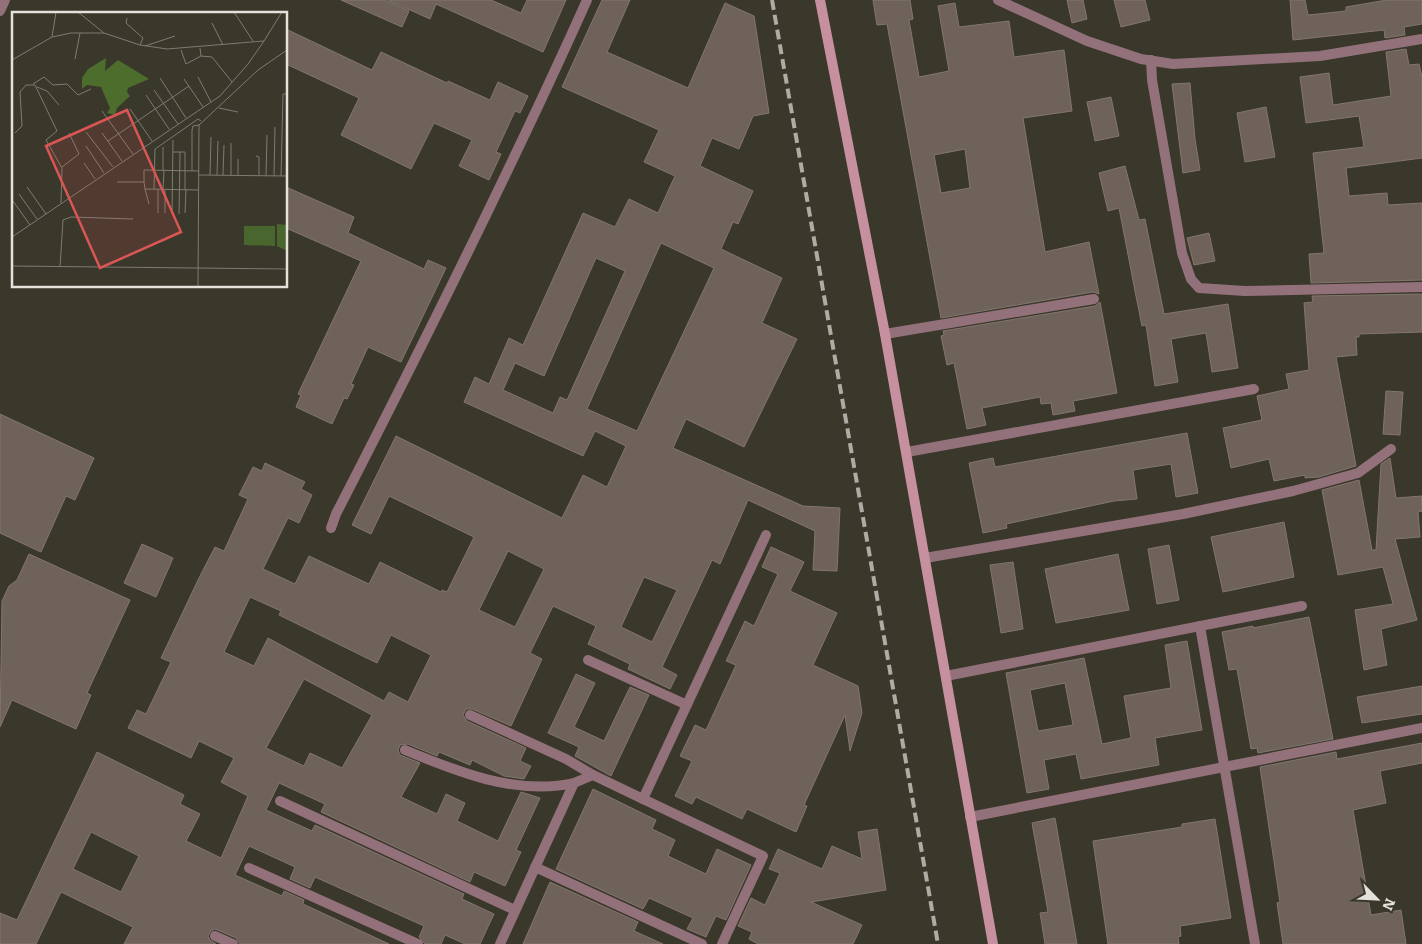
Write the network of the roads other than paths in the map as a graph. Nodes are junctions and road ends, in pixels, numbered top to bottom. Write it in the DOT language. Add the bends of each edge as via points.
graph roads {
  1 [pos="5,0"];
  2 [pos="587,0"];
  3 [pos="820,0"];
  4 [pos="998,0"];
  5 [pos="0,11"];
  6 [pos="1422,39"];
  7 [pos="1151,60"];
  8 [pos="1422,287"];
  9 [pos="1094,299"];
  10 [pos="885,334"];
  11 [pos="1254,389"];
  12 [pos="1391,449"];
  13 [pos="907,452"];
  14 [pos="331,528"];
  15 [pos="766,535"];
  16 [pos="925,558"];
  17 [pos="1302,606"];
  18 [pos="1200,626"];
  19 [pos="588,660"];
  20 [pos="946,676"];
  21 [pos="687,705"];
  22 [pos="470,715"];
  23 [pos="1422,728"];
  24 [pos="406,750"];
  25 [pos="1224,766"];
  26 [pos="593,775"];
  27 [pos="574,783"];
  28 [pos="643,799"];
  29 [pos="280,801"];
  30 [pos="970,817"];
  31 [pos="535,867"];
  32 [pos="249,868"];
  33 [pos="515,910"];
  34 [pos="216,936"];
  35 [pos="232,944"];
  36 [pos="418,944"];
  37 [pos="500,944"];
  38 [pos="702,944"];
  39 [pos="722,944"];
  40 [pos="993,944"];
  41 [pos="1255,944"];
  1 -- 5 [label="street"];
  2 -- 14 [label="street" via="549,85"];
  3 -- 10 [label="main road"];
  4 -- 7 [label="street" via="1086,41"];
  6 -- 7 [label="street" via="1320,56 1173,64"];
  7 -- 8 [label="street" via="1182,252 1191,279 1199,288 1245,291"];
  9 -- 10 [label="street"];
  10 -- 13 [label="main road"];
  11 -- 13 [label="street"];
  12 -- 16 [label="street" via="1358,473 1293,491 1182,514"];
  13 -- 16 [label="main road"];
  15 -- 21 [label="street"];
  16 -- 20 [label="main road"];
  17 -- 18 [label="street"];
  18 -- 20 [label="street"];
  18 -- 25 [label="street"];
  19 -- 21 [label="street"];
  20 -- 30 [label="main road"];
  21 -- 28 [label="street"];
  22 -- 26 [label="street" via="566,759"];
  23 -- 25 [label="street"];
  24 -- 27 [label="street" via="480,778 512,785 555,788"];
  25 -- 30 [label="street"];
  25 -- 41 [label="street"];
  26 -- 27 [label="street"];
  26 -- 28 [label="street"];
  27 -- 31 [label="street"];
  28 -- 39 [label="street" via="762,856"];
  29 -- 33 [label="street"];
  30 -- 40 [label="main road"];
  31 -- 33 [label="street"];
  31 -- 38 [label="street"];
  32 -- 36 [label="street"];
  33 -- 37 [label="street"];
  34 -- 35 [label="street"];
}
